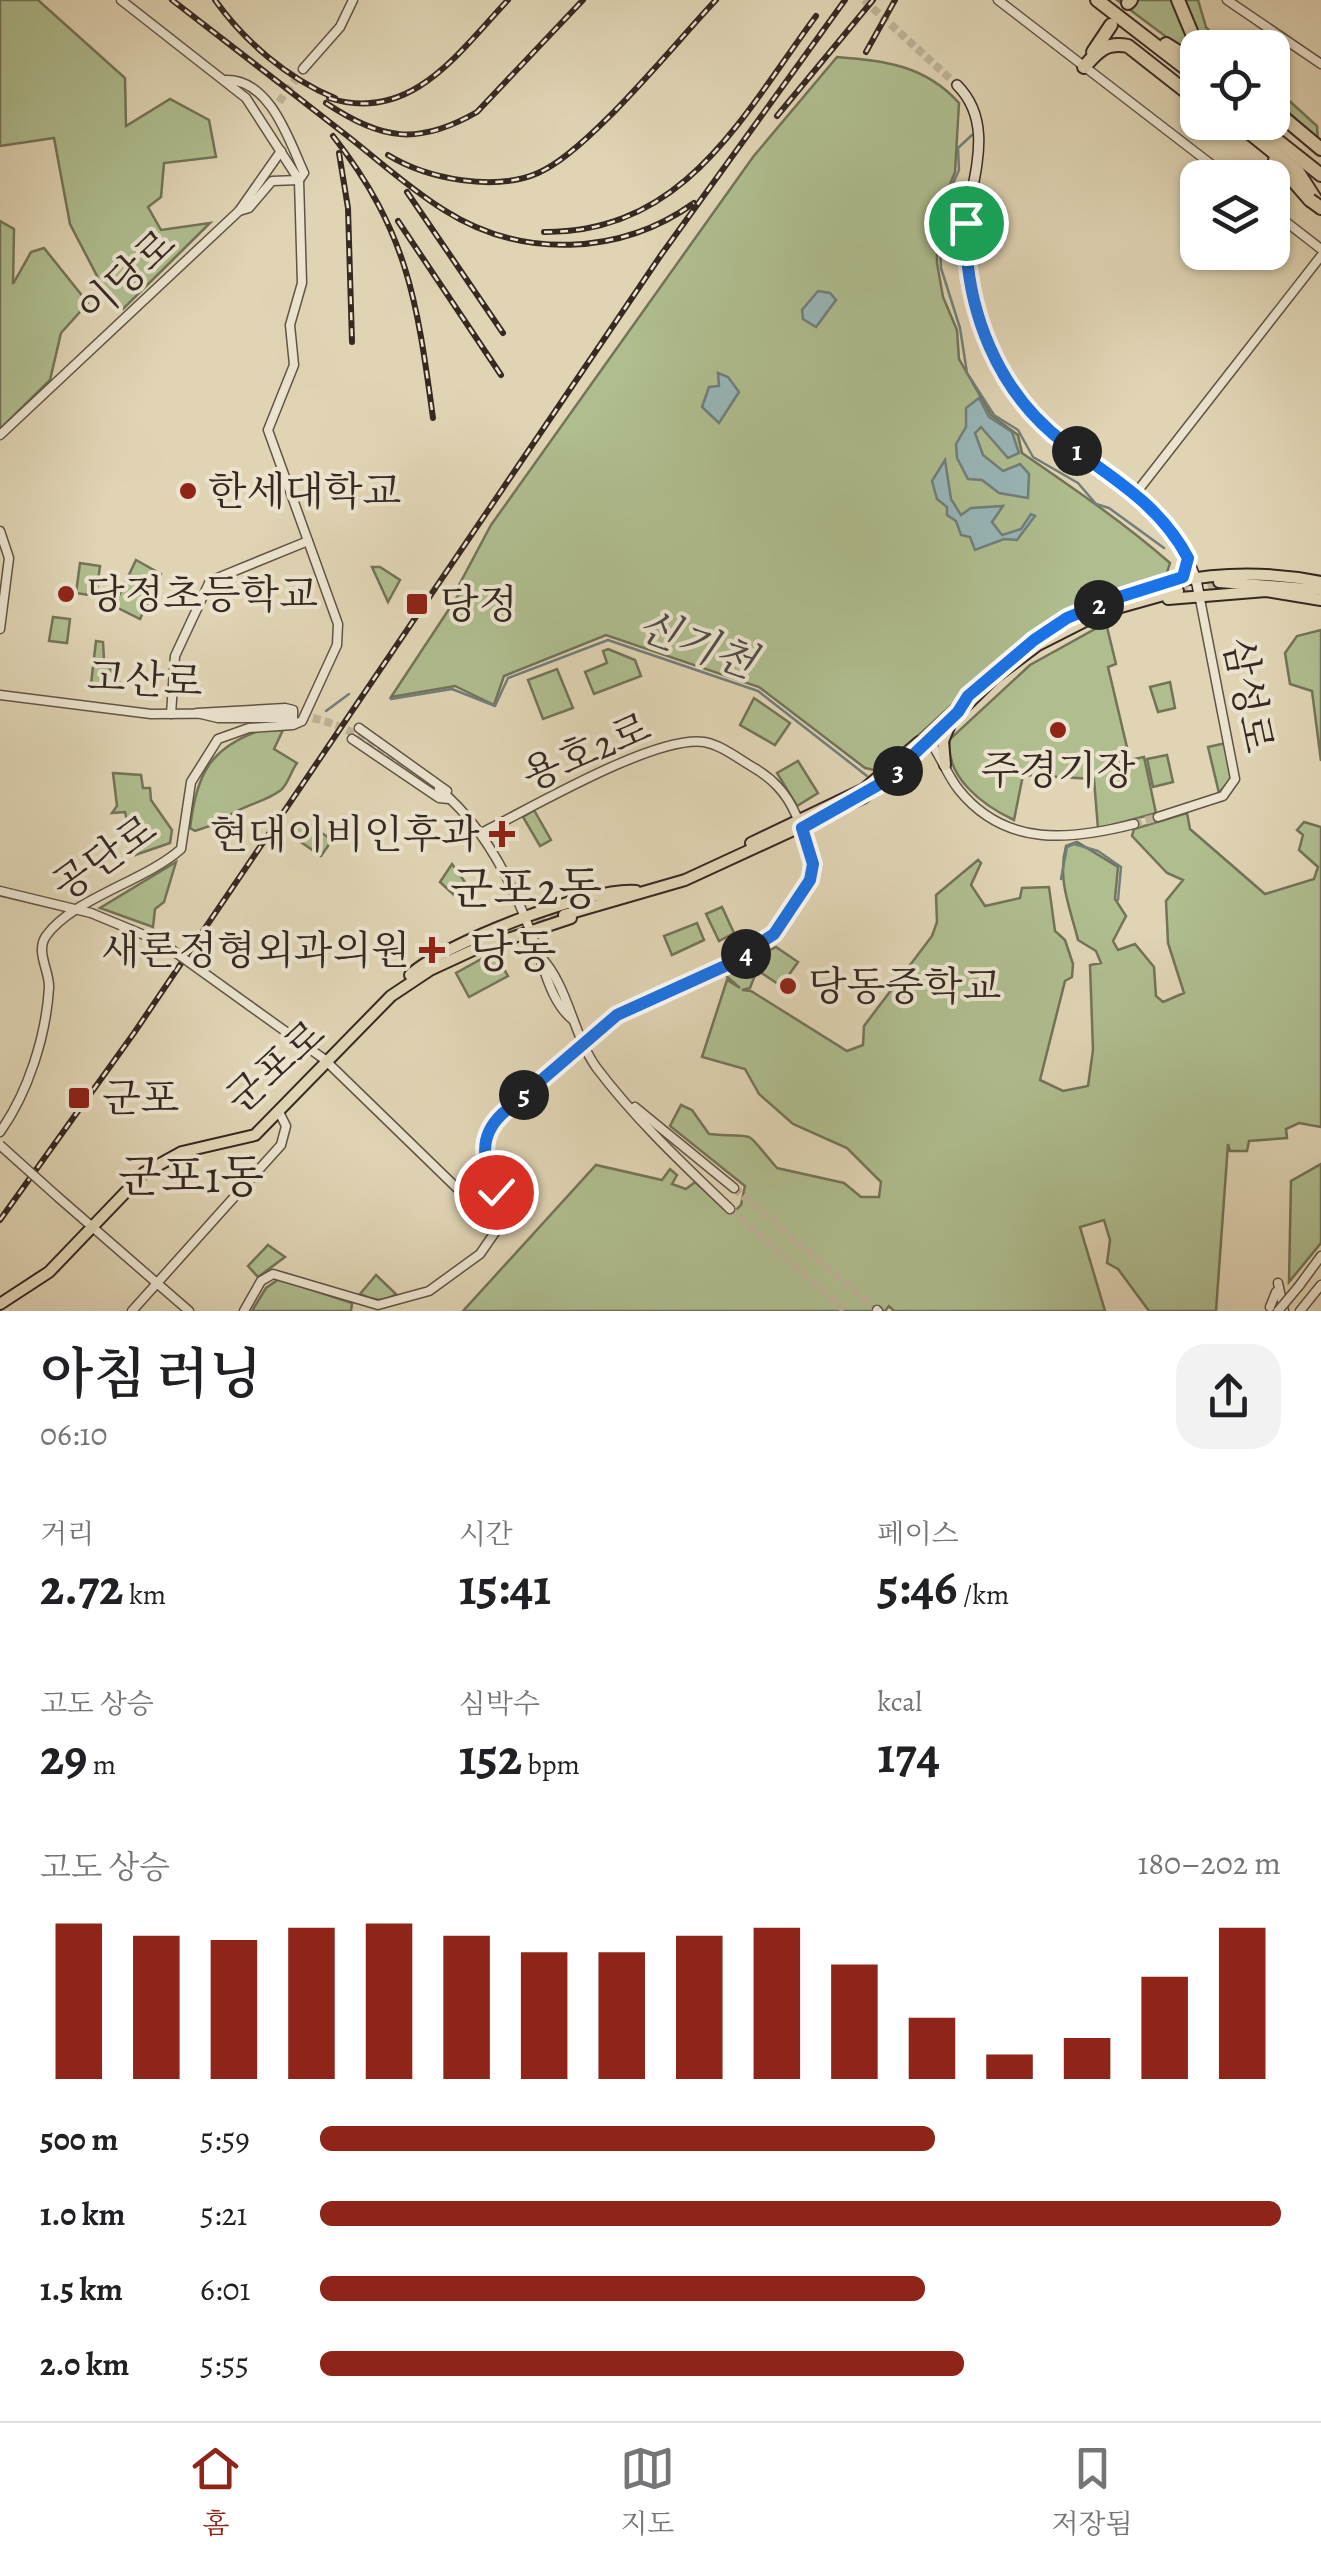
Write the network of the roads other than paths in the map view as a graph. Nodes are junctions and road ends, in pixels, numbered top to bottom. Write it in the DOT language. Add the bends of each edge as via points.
graph roads {
  1 [pos="121,0"];
  2 [pos="352,0"];
  3 [pos="998,0"];
  4 [pos="1097,0"];
  5 [pos="1108,0"];
  6 [pos="1178,0"];
  7 [pos="1227,0"];
  8 [pos="1111,26"];
  9 [pos="1190,30"];
  10 [pos="1156,41"];
  11 [pos="1321,49"];
  12 [pos="1307,54"];
  13 [pos="1180,56"];
  14 [pos="1180,62"];
  15 [pos="1321,64"];
  16 [pos="1084,66"];
  17 [pos="1180,68"];
  18 [pos="303,69"];
  19 [pos="226,80"];
  20 [pos="958,84"];
  21 [pos="1180,87"];
  22 [pos="1290,128"];
  23 [pos="1290,134"];
  24 [pos="1290,139"];
  25 [pos="1249,140"];
  26 [pos="1258,140"];
  27 [pos="1285,140"];
  28 [pos="282,150"];
  29 [pos="1318,159"];
  30 [pos="1206,160"];
  31 [pos="299,180"];
  32 [pos="1317,206"];
  33 [pos="239,211"];
  34 [pos="1290,226"];
  35 [pos="1321,253"];
  36 [pos="0,435"];
  37 [pos="1136,494"];
  38 [pos="0,531"];
  39 [pos="308,541"];
  40 [pos="1188,559"];
  41 [pos="1213,581"];
  42 [pos="1177,588"];
  43 [pos="1321,591"];
  44 [pos="1199,594"];
  45 [pos="0,629"];
  46 [pos="994,673"];
  47 [pos="0,695"];
  48 [pos="968,696"];
  49 [pos="198,713"];
  50 [pos="287,713"];
  51 [pos="171,714"];
  52 [pos="956,714"];
  53 [pos="359,728"];
  54 [pos="928,738"];
  55 [pos="352,739"];
  56 [pos="375,739"];
  57 [pos="367,749"];
  58 [pos="908,763"];
  59 [pos="946,765"];
  60 [pos="440,789"];
  61 [pos="452,799"];
  62 [pos="1158,817"];
  63 [pos="1134,824"];
  64 [pos="801,825"];
  65 [pos="480,833"];
  66 [pos="0,891"];
  67 [pos="81,909"];
  68 [pos="526,924"];
  69 [pos="583,1043"];
  70 [pos="326,1061"];
  71 [pos="614,1086"];
  72 [pos="280,1114"];
  73 [pos="10,1118"];
  74 [pos="0,1121"];
  75 [pos="0,1132"];
  76 [pos="0,1145"];
  77 [pos="734,1188"];
  78 [pos="730,1209"];
  79 [pos="90,1224"];
  80 [pos="498,1228"];
  81 [pos="1321,1256"];
  82 [pos="158,1283"];
  83 [pos="1321,1284"];
  84 [pos="0,1301"];
  85 [pos="1303,1308"];
  86 [pos="1277,1310"];
  87 [pos="132,1311"];
  88 [pos="189,1311"];
  89 [pos="244,1311"];
  1 -- 19 [label="street"];
  2 -- 18 [label="street" via="340,27"];
  3 -- 16 [label="street"];
  4 -- 10 [label="highway"];
  5 -- 10 [label="highway"];
  6 -- 9 [label="highway"];
  7 -- 12 [label="street"];
  8 -- 16 [label="highway"];
  10 -- 13 [label="highway"];
  10 -- 14 [label="highway"];
  10 -- 17 [label="highway"];
  11 -- 12 [label="street"];
  12 -- 15 [label="street"];
  16 -- 21 [label="highway" via="1098,50 1128,46"];
  16 -- 30 [label="street"];
  19 -- 28 [label="street"];
  19 -- 31 [label="street" via="256,89 275,106 304,173"];
  20 -- 37 [label="main road" via="972,102 981,136 965,254 998,368 1034,418"];
  22 -- 29 [label="highway"];
  23 -- 29 [label="highway"];
  24 -- 29 [label="highway"];
  25 -- 32 [label="highway"];
  26 -- 32 [label="highway" via="1298,172"];
  27 -- 29 [label="highway"];
  28 -- 31 [label="street"];
  28 -- 33 [label="street, 이당로"];
  31 -- 33 [label="street" via="272,181"];
  31 -- 39 [label="street" via="302,283 290,326 294,365 268,430"];
  33 -- 36 [label="street, 이당로"];
  34 -- 35 [label="street"];
  35 -- 37 [label="street"];
  37 -- 40 [label="main road"];
  38 -- 45 [label="street" via="9,558"];
  39 -- 51 [label="street" via="223,572 206,586 175,656"];
  39 -- 67 [label="street, 공단로" via="339,637 316,695 298,724 249,728 218,740 191,782 181,849"];
  40 -- 41 [label="main road"];
  40 -- 42 [label="main road"];
  41 -- 42 [label="main road"];
  41 -- 43 [label="main road" via="1266,591"];
  41 -- 43 [label="main road" via="1262,573"];
  41 -- 44 [label="main road"];
  41 -- 44 [label="main road"];
  42 -- 44 [label="main road"];
  42 -- 46 [label="main road" via="1112,604"];
  42 -- 46 [label="main road" via="1110,600 1067,618"];
  42 -- 52 [label="main road" via="1012,663"];
  44 -- 62 [label="street, 삼성로" via="1235,779 1218,799"];
  46 -- 48 [label="main road"];
  47 -- 51 [label="street, 고산로"];
  48 -- 52 [label="main road"];
  48 -- 54 [label="main road"];
  49 -- 49 [label="street" via="218,718 294,714 285,708"];
  49 -- 50 [label="street, 고산로"];
  49 -- 51 [label="street, 고산로"];
  52 -- 54 [label="main road"];
  52 -- 59 [label="main road" via="944,740"];
  53 -- 56 [label="street"];
  54 -- 58 [label="main road"];
  54 -- 59 [label="street"];
  54 -- 64 [label="main road" via="864,790"];
  55 -- 57 [label="street"];
  56 -- 57 [label="street"];
  56 -- 61 [label="street" via="445,787"];
  57 -- 61 [label="street" via="439,798"];
  58 -- 59 [label="main road" via="926,754"];
  58 -- 64 [label="main road" via="866,796"];
  59 -- 63 [label="street" via="975,805 1028,833 1067,839"];
  60 -- 61 [label="street"];
  61 -- 65 [label="street"];
  64 -- 65 [label="street, 용호2로" via="773,779 720,746 691,742 554,792"];
  64 -- 68 [label="main road, 군포로" via="641,892"];
  64 -- 69 [label="street" via="813,864 810,880 774,934 725,966 617,1015"];
  65 -- 68 [label="street"];
  66 -- 67 [label="street"];
  67 -- 70 [label="street, bridge" via="161,942"];
  67 -- 73 [label="street, 공단로" via="46,936 48,1000 25,1089"];
  68 -- 69 [label="street"];
  68 -- 70 [label="main road, 군포로" via="412,977"];
  69 -- 71 [label="street"];
  69 -- 80 [label="street" via="488,1130 482,1151 496,1192"];
  70 -- 72 [label="main road, 군포로"];
  70 -- 79 [label="main road, 군포로" via="252,1130 167,1154 126,1181"];
  70 -- 80 [label="street"];
  71 -- 77 [label="street"];
  71 -- 78 [label="street"];
  72 -- 79 [label="main road, 군포로" via="254,1135 182,1152 144,1173"];
  72 -- 82 [label="street" via="286,1126 281,1144"];
  73 -- 74 [label="street"];
  73 -- 75 [label="street, 공단로"];
  76 -- 79 [label="street, bridge"];
  79 -- 82 [label="street"];
  79 -- 84 [label="main road, 군포로" via="49,1272"];
  80 -- 89 [label="street" via="480,1254 424,1293 378,1305 273,1274 261,1281"];
  81 -- 86 [label="street, bridge"];
  82 -- 87 [label="street"];
  82 -- 88 [label="street"];
  82 -- 88 [label="street"];
  83 -- 85 [label="street"];
}
